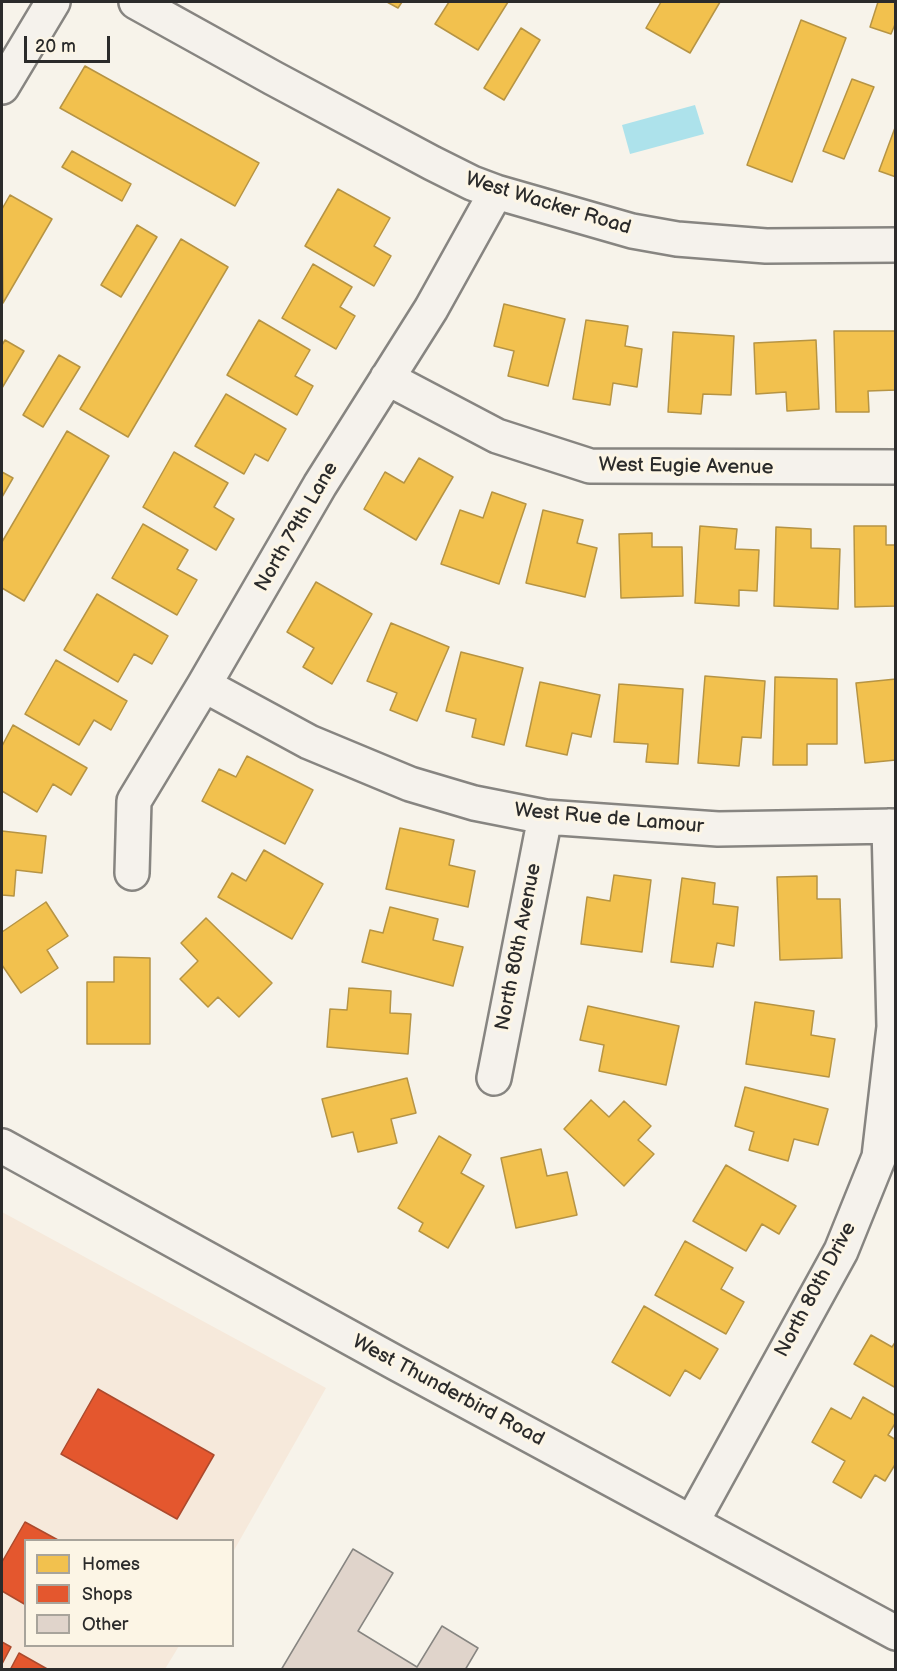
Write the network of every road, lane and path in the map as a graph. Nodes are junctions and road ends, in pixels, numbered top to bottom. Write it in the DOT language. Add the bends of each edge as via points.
graph roads {
  1 [pos="53,2"];
  2 [pos="136,2"];
  3 [pos="2,87"];
  4 [pos="496,192"];
  5 [pos="896,245"];
  6 [pos="387,378"];
  7 [pos="896,467"];
  8 [pos="204,685"];
  9 [pos="545,817"];
  10 [pos="892,826"];
  11 [pos="132,873"];
  12 [pos="494,1078"];
  13 [pos="2,1146"];
  14 [pos="887,1159"];
  15 [pos="692,1522"];
  16 [pos="896,1633"];
  1 -- 3 [label="street"];
  2 -- 4 [label="street, West Wacker Road" via="432,163"];
  4 -- 5 [label="street, West Wacker Road" via="632,231 678,239 766,246"];
  4 -- 6 [label="street, North 79th Lane" via="431,309"];
  6 -- 7 [label="street, West Eugie Avenue" via="497,436 590,466"];
  6 -- 8 [label="street, North 79th Lane"];
  8 -- 9 [label="street, West Rue de Lamour" via="309,742 410,784 474,803"];
  8 -- 11 [label="street, North 79th Lane" via="134,801"];
  9 -- 10 [label="street, West Rue de Lamour" via="718,829"];
  9 -- 12 [label="street, North 80th Avenue"];
  10 -- 14 [label="street, North 80th Drive" via="894,1027"];
  13 -- 15 [label="street, West Thunderbird Road"];
  14 -- 15 [label="street, North 80th Drive" via="841,1251"];
  15 -- 16 [label="street, West Thunderbird Road"];
}
